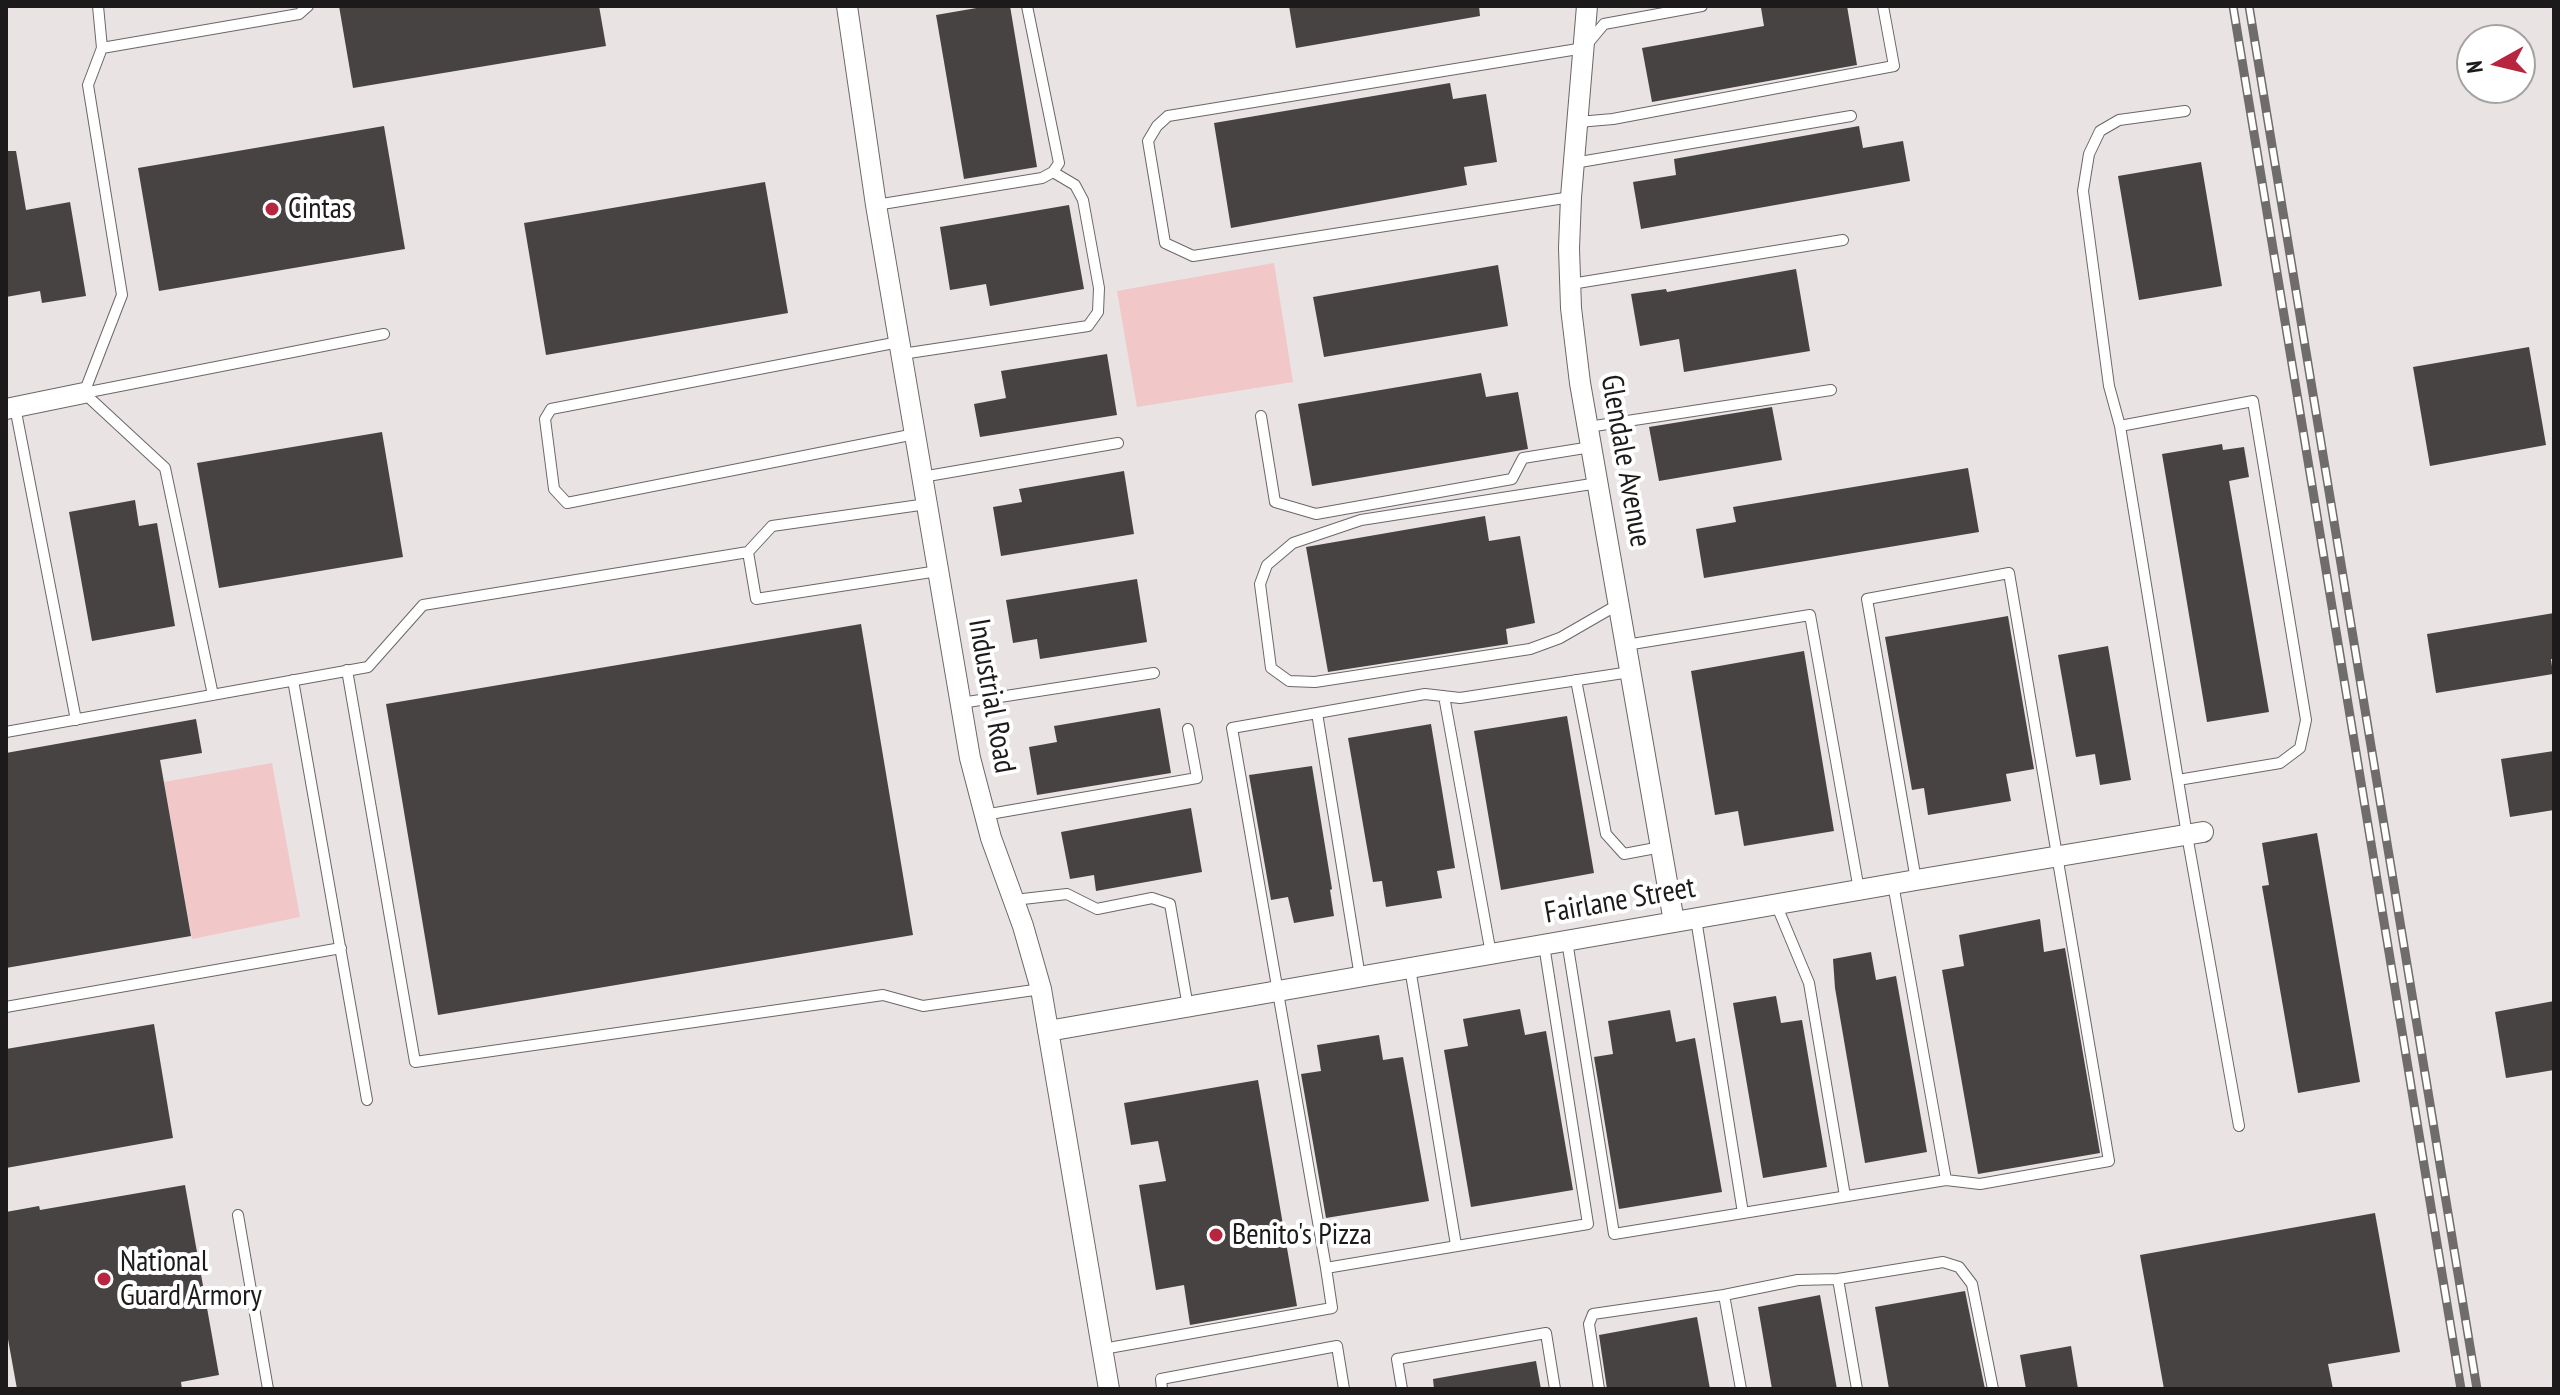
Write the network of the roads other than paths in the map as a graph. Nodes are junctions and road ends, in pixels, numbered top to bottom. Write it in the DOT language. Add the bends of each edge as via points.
graph roads {
  1 [pos="98,6"];
  2 [pos="308,6"];
  3 [pos="847,6"];
  4 [pos="1027,6"];
  5 [pos="1587,6"];
  6 [pos="1702,6"];
  7 [pos="1883,6"];
  8 [pos="102,48"];
  9 [pos="1584,48"];
  10 [pos="2185,111"];
  11 [pos="1851,116"];
  12 [pos="1578,122"];
  13 [pos="1574,163"];
  14 [pos="1053,172"];
  15 [pos="1571,197"];
  16 [pos="876,205"];
  17 [pos="1843,240"];
  18 [pos="1571,284"];
  19 [pos="384,334"];
  20 [pos="900,348"];
  21 [pos="1831,390"];
  22 [pos="84,393"];
  23 [pos="11,408"];
  24 [pos="1261,416"];
  25 [pos="2120,426"];
  26 [pos="1588,427"];
  27 [pos="915,434"];
  28 [pos="1118,443"];
  29 [pos="1591,447"];
  30 [pos="922,477"];
  31 [pos="1598,483"];
  32 [pos="927,504"];
  33 [pos="748,552"];
  34 [pos="938,571"];
  35 [pos="1619,604"];
  36 [pos="1626,645"];
  37 [pos="347,670"];
  38 [pos="1630,672"];
  39 [pos="1154,673"];
  40 [pos="293,680"];
  41 [pos="1576,680"];
  42 [pos="213,695"];
  43 [pos="1444,696"];
  44 [pos="961,703"];
  45 [pos="1317,713"];
  46 [pos="76,720"];
  47 [pos="1188,729"];
  48 [pos="6,732"];
  49 [pos="2178,780"];
  50 [pos="984,815"];
  51 [pos="2195,834"];
  52 [pos="1661,847"];
  53 [pos="2058,856"];
  54 [pos="1916,880"];
  55 [pos="1893,884"];
  56 [pos="1859,890"];
  57 [pos="1014,900"];
  58 [pos="1776,904"];
  59 [pos="1696,919"];
  60 [pos="1674,922"];
  61 [pos="1567,941"];
  62 [pos="1544,945"];
  63 [pos="341,948"];
  64 [pos="1491,954"];
  65 [pos="1410,968"];
  66 [pos="1360,977"];
  67 [pos="1041,989"];
  68 [pos="1278,991"];
  69 [pos="6,1007"];
  70 [pos="1188,1007"];
  71 [pos="1048,1031"];
  72 [pos="367,1100"];
  73 [pos="2239,1126"];
  74 [pos="1946,1180"];
  75 [pos="1845,1196"];
  76 [pos="1743,1213"];
  77 [pos="238,1215"];
  78 [pos="1456,1245"];
  79 [pos="1326,1268"];
  80 [pos="1838,1279"];
  81 [pos="1724,1295"];
  82 [pos="1103,1349"];
  83 [pos="268,1389"];
  84 [pos="1109,1389"];
  85 [pos="1162,1389"];
  86 [pos="1344,1389"];
  87 [pos="1402,1389"];
  88 [pos="1555,1389"];
  89 [pos="1599,1389"];
  90 [pos="1741,1389"];
  91 [pos="1857,1389"];
  92 [pos="1993,1389"];
  1 -- 8 [label="lane"];
  2 -- 8 [label="lane" via="299,14"];
  3 -- 16 [label="street, Industrial Road"];
  4 -- 14 [label="lane" via="1059,163"];
  5 -- 9 [label="street, Glendale Avenue"];
  6 -- 9 [label="lane" via="1604,24"];
  7 -- 12 [label="lane" via="1894,66"];
  8 -- 22 [label="lane" via="88,85 122,295"];
  9 -- 12 [label="street, Glendale Avenue"];
  9 -- 15 [label="lane" via="1168,116 1148,141 1165,243 1193,256"];
  10 -- 25 [label="lane" via="2119,120 2100,131 2089,154 2083,191 2109,386"];
  11 -- 13 [label="lane"];
  12 -- 13 [label="street, Glendale Avenue"];
  13 -- 15 [label="street, Glendale Avenue"];
  14 -- 16 [label="lane"];
  14 -- 20 [label="lane" via="1075,185 1083,200 1099,288 1098,312 1088,326"];
  15 -- 18 [label="street, Glendale Avenue"];
  16 -- 20 [label="street, Industrial Road"];
  17 -- 18 [label="lane"];
  18 -- 26 [label="street, Glendale Avenue"];
  19 -- 22 [label="lane"];
  20 -- 27 [label="street, Industrial Road"];
  20 -- 27 [label="lane" via="551,409 545,419 554,489 567,503"];
  21 -- 26 [label="lane"];
  22 -- 23 [label="street"];
  22 -- 42 [label="lane" via="165,468"];
  23 -- 46 [label="lane"];
  24 -- 29 [label="lane" via="1275,502 1316,514 1512,479 1523,458"];
  25 -- 49 [label="lane"];
  25 -- 49 [label="lane" via="2253,401 2304,705 2300,748 2280,763"];
  26 -- 29 [label="street, Glendale Avenue"];
  27 -- 30 [label="street, Industrial Road"];
  28 -- 30 [label="lane"];
  29 -- 31 [label="street, Glendale Avenue"];
  30 -- 32 [label="street, Industrial Road"];
  31 -- 35 [label="street, Glendale Avenue"];
  31 -- 35 [label="lane" via="1361,520 1293,543 1267,565 1260,584 1271,668 1289,681 1315,682 1530,649"];
  32 -- 33 [label="lane" via="772,526"];
  32 -- 34 [label="street, Industrial Road"];
  33 -- 34 [label="lane" via="756,599"];
  33 -- 37 [label="lane" via="423,605 368,667"];
  34 -- 44 [label="street, Industrial Road"];
  35 -- 36 [label="street, Glendale Avenue"];
  36 -- 38 [label="street, Glendale Avenue"];
  36 -- 56 [label="lane" via="1810,615"];
  37 -- 40 [label="lane"];
  37 -- 67 [label="lane" via="415,1062 883,995 923,1006"];
  38 -- 41 [label="lane"];
  38 -- 52 [label="street, Glendale Avenue"];
  39 -- 44 [label="lane"];
  40 -- 42 [label="lane"];
  40 -- 63 [label="lane"];
  41 -- 43 [label="lane"];
  41 -- 52 [label="lane" via="1606,834 1624,854"];
  42 -- 46 [label="lane"];
  43 -- 45 [label="lane" via="1425,694"];
  43 -- 64 [label="lane"];
  44 -- 50 [label="street, Industrial Road"];
  45 -- 66 [label="lane"];
  45 -- 68 [label="lane" via="1232,728"];
  46 -- 48 [label="lane"];
  47 -- 50 [label="lane" via="1197,778"];
  49 -- 51 [label="lane"];
  50 -- 57 [label="street, Industrial Road"];
  51 -- 53 [label="street, Fairlane Street"];
  51 -- 73 [label="lane"];
  52 -- 60 [label="street, Glendale Avenue"];
  53 -- 54 [label="street, Fairlane Street"];
  53 -- 54 [label="lane" via="2009,573 1867,599"];
  53 -- 74 [label="lane" via="2109,1161 1980,1184"];
  54 -- 55 [label="street, Fairlane Street"];
  55 -- 56 [label="street, Fairlane Street"];
  55 -- 74 [label="lane"];
  56 -- 58 [label="street, Fairlane Street"];
  57 -- 67 [label="street, Industrial Road"];
  57 -- 70 [label="lane" via="1067,894 1097,909 1152,898 1170,904"];
  58 -- 59 [label="street, Fairlane Street"];
  58 -- 75 [label="lane" via="1809,983"];
  59 -- 60 [label="street, Fairlane Street"];
  59 -- 76 [label="lane"];
  60 -- 61 [label="street, Fairlane Street"];
  61 -- 62 [label="street, Fairlane Street"];
  61 -- 76 [label="lane" via="1614,1234"];
  62 -- 64 [label="street, Fairlane Street"];
  62 -- 78 [label="lane" via="1588,1224"];
  63 -- 69 [label="lane"];
  63 -- 72 [label="lane"];
  64 -- 65 [label="street, Fairlane Street"];
  65 -- 66 [label="street, Fairlane Street"];
  65 -- 78 [label="lane"];
  66 -- 68 [label="street, Fairlane Street"];
  67 -- 71 [label="street, Industrial Road"];
  68 -- 70 [label="street, Fairlane Street"];
  68 -- 79 [label="lane"];
  70 -- 71 [label="street, Fairlane Street"];
  71 -- 82 [label="street, Industrial Road"];
  74 -- 75 [label="lane"];
  75 -- 76 [label="lane"];
  77 -- 83 [label="lane"];
  78 -- 79 [label="lane"];
  79 -- 82 [label="lane" via="1332,1308"];
  80 -- 81 [label="lane" via="1798,1280"];
  80 -- 91 [label="lane"];
  80 -- 92 [label="lane" via="1943,1262 1959,1267 1972,1284"];
  81 -- 89 [label="lane" via="1593,1314 1589,1324"];
  81 -- 90 [label="lane"];
  82 -- 84 [label="street, Industrial Road"];
  85 -- 86 [label="lane" via="1161,1379 1337,1346"];
  87 -- 88 [label="lane" via="1397,1359 1546,1333"];
}
